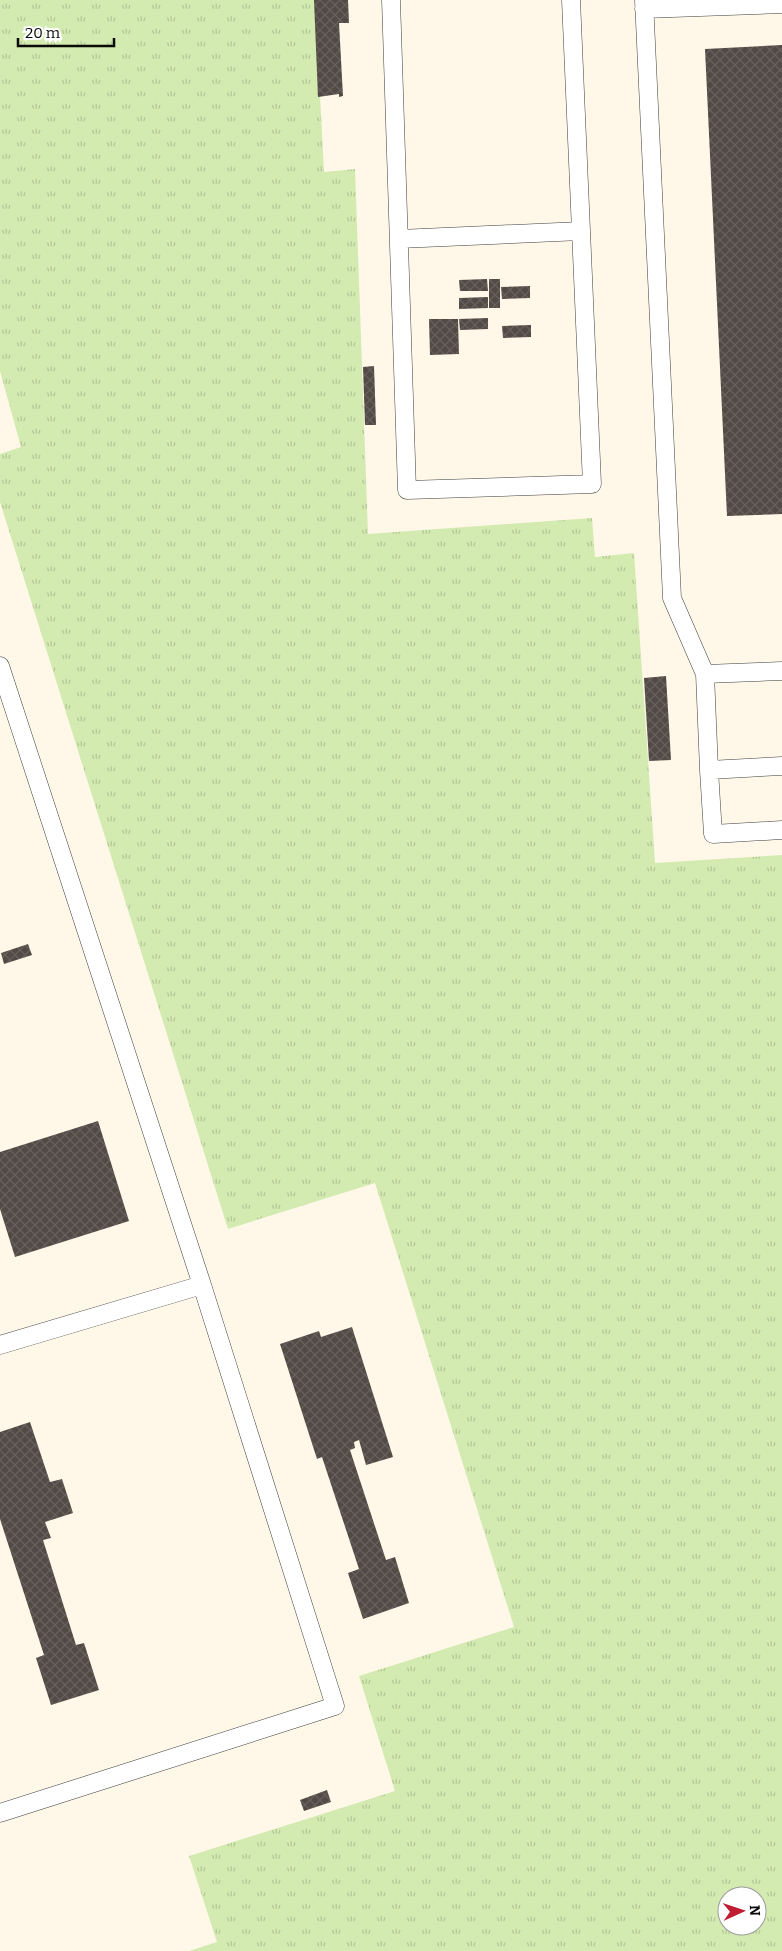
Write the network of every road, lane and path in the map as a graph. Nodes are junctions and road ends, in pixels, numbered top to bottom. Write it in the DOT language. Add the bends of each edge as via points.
graph roads {
  1 [pos="391,0"];
  2 [pos="571,0"];
  3 [pos="782,4"];
  4 [pos="644,5"];
  5 [pos="581,231"];
  6 [pos="399,239"];
  7 [pos="0,666"];
  8 [pos="782,671"];
  9 [pos="705,674"];
  10 [pos="782,766"];
  11 [pos="709,770"];
  12 [pos="782,830"];
  13 [pos="202,1285"];
  14 [pos="0,1345"];
  15 [pos="0,1813"];
  1 -- 6 [label="lane"];
  2 -- 5 [label="lane"];
  3 -- 4 [label="lane"];
  4 -- 9 [label="lane" via="672,598"];
  5 -- 6 [label="lane"];
  5 -- 6 [label="lane" via="592,484 407,490"];
  7 -- 13 [label="lane"];
  8 -- 9 [label="lane"];
  9 -- 11 [label="lane"];
  10 -- 11 [label="lane"];
  11 -- 12 [label="lane" via="713,834"];
  13 -- 14 [label="lane"];
  13 -- 15 [label="lane" via="335,1706"];
}
